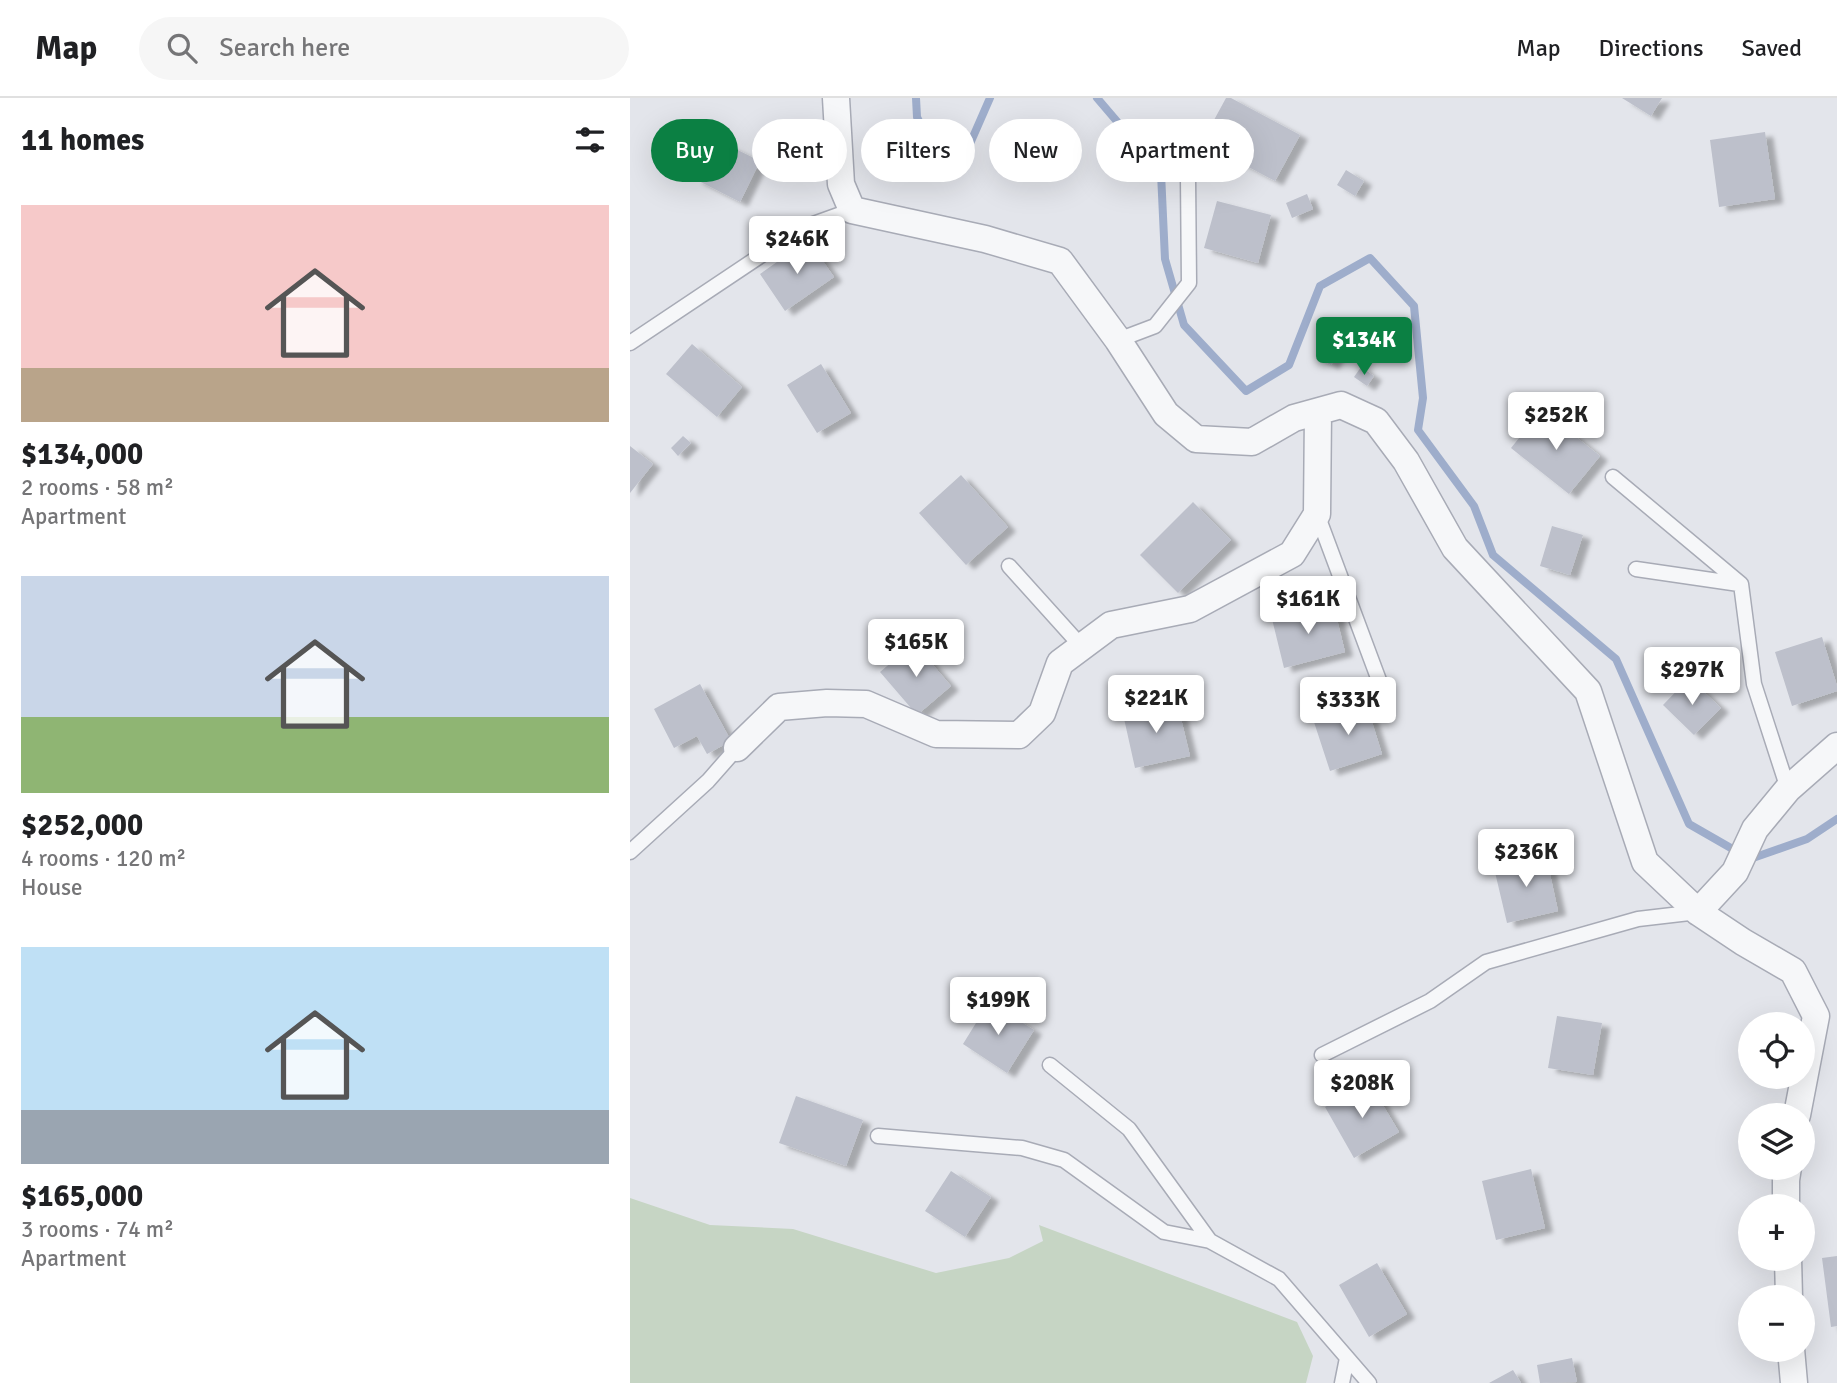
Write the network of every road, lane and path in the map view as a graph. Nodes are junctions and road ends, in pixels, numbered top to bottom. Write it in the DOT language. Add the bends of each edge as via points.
graph roads {
  1 [pos="836,98"];
  2 [pos="1188,182"];
  3 [pos="852,210"];
  4 [pos="1118,340"];
  5 [pos="630,343"];
  6 [pos="1318,412"];
  7 [pos="1613,477"];
  8 [pos="1317,514"];
  9 [pos="1009,566"];
  10 [pos="1636,569"];
  11 [pos="1741,584"];
  12 [pos="1082,646"];
  13 [pos="1380,683"];
  14 [pos="1837,746"];
  15 [pos="737,748"];
  16 [pos="1788,789"];
  17 [pos="630,852"];
  18 [pos="1698,912"];
  19 [pos="1322,1055"];
  20 [pos="1050,1065"];
  21 [pos="1799,1103"];
  22 [pos="878,1136"];
  23 [pos="1210,1241"];
  24 [pos="1347,1358"];
  25 [pos="1792,1362"];
  26 [pos="1342,1383"];
  27 [pos="1369,1383"];
  28 [pos="1794,1383"];
  1 -- 3 [label="street" via="841,184"];
  2 -- 4 [label="lane" via="1189,283 1155,326"];
  3 -- 4 [label="street" via="985,239 1060,261"];
  3 -- 5 [label="lane" via="802,228"];
  4 -- 6 [label="street" via="1166,414 1196,439 1252,442 1294,418"];
  6 -- 8 [label="street"];
  6 -- 18 [label="street" via="1341,405 1376,421 1406,461 1455,548 1588,691 1646,862"];
  7 -- 11 [label="lane"];
  8 -- 12 [label="street" via="1292,554 1190,608 1111,625"];
  8 -- 13 [label="lane"];
  9 -- 12 [label="lane"];
  10 -- 11 [label="lane"];
  11 -- 16 [label="lane" via="1754,684"];
  12 -- 15 [label="street" via="1060,663 1042,713 1019,735 936,734 866,704 827,703 779,707"];
  14 -- 16 [label="street"];
  15 -- 17 [label="lane" via="708,782"];
  16 -- 18 [label="street" via="1755,829 1735,873"];
  18 -- 19 [label="lane" via="1638,919 1486,962 1430,1002"];
  18 -- 21 [label="street" via="1793,971 1816,1016"];
  20 -- 23 [label="lane" via="1129,1129"];
  22 -- 23 [label="lane" via="1022,1148 1064,1160 1164,1232"];
  23 -- 24 [label="lane" via="1279,1279"];
  24 -- 26 [label="lane"];
  24 -- 27 [label="lane"];
  25 -- 28 [label="street"];
}
